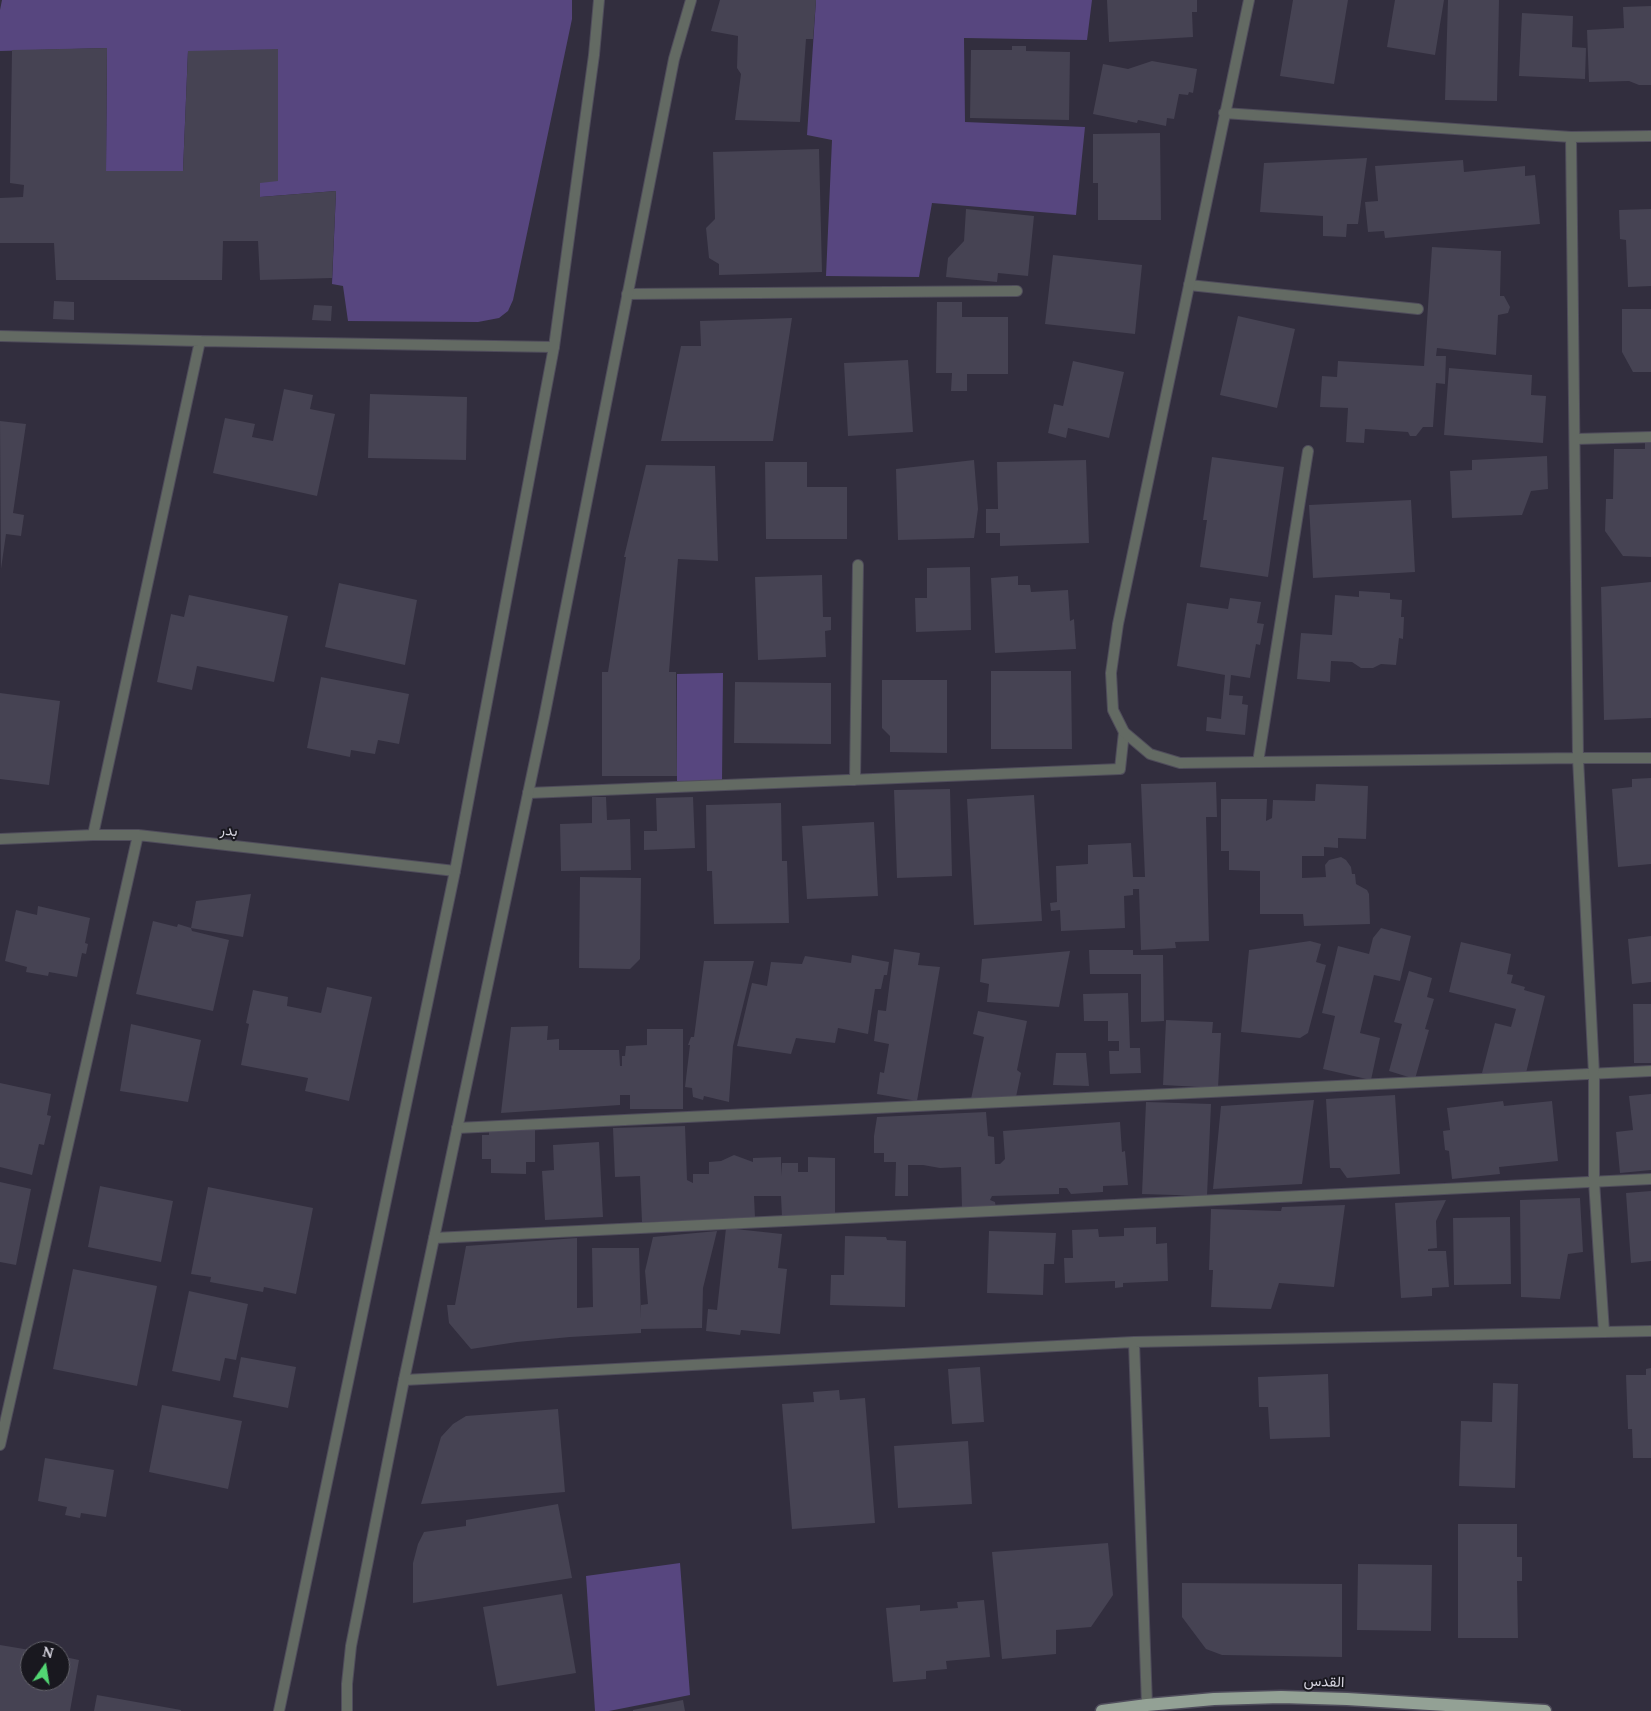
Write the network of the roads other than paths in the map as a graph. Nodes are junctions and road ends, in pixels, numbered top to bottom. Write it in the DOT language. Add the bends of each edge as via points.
graph roads {
  1 [pos="599,0"];
  2 [pos="691,0"];
  3 [pos="1249,0"];
  4 [pos="1224,113"];
  5 [pos="1651,136"];
  6 [pos="1571,137"];
  7 [pos="1189,285"];
  8 [pos="1017,291"];
  9 [pos="627,294"];
  10 [pos="1418,310"];
  11 [pos="0,336"];
  12 [pos="200,342"];
  13 [pos="554,347"];
  14 [pos="1651,436"];
  15 [pos="1575,440"];
  16 [pos="1308,451"];
  17 [pos="858,565"];
  18 [pos="1124,732"];
  19 [pos="1578,758"];
  20 [pos="1651,758"];
  21 [pos="1258,762"];
  22 [pos="855,780"];
  23 [pos="528,793"];
  24 [pos="93,835"];
  25 [pos="138,836"];
  26 [pos="0,839"];
  27 [pos="455,871"];
  28 [pos="1651,1071"];
  29 [pos="1594,1074"];
  30 [pos="457,1128"];
  31 [pos="1651,1179"];
  32 [pos="1594,1181"];
  33 [pos="434,1238"];
  34 [pos="1651,1331"];
  35 [pos="1604,1332"];
  36 [pos="1134,1342"];
  37 [pos="404,1380"];
  38 [pos="0,1445"];
  39 [pos="1147,1704"];
  40 [pos="279,1711"];
  41 [pos="347,1711"];
  42 [pos="1102,1711"];
  43 [pos="1545,1711"];
  1 -- 13 [label="street"];
  2 -- 9 [label="street" via="674,59"];
  3 -- 4 [label="street"];
  4 -- 6 [label="street"];
  4 -- 7 [label="street"];
  5 -- 6 [label="street"];
  6 -- 15 [label="street"];
  7 -- 10 [label="street"];
  7 -- 18 [label="street" via="1118,624 1111,673 1113,710"];
  8 -- 9 [label="street"];
  9 -- 23 [label="street"];
  11 -- 12 [label="street"];
  12 -- 13 [label="street"];
  12 -- 24 [label="street"];
  13 -- 27 [label="street"];
  14 -- 15 [label="street"];
  15 -- 19 [label="street"];
  16 -- 21 [label="street"];
  17 -- 22 [label="street"];
  18 -- 21 [label="street" via="1150,754 1180,763"];
  18 -- 22 [label="street" via="1120,769"];
  19 -- 20 [label="street"];
  19 -- 21 [label="street"];
  19 -- 29 [label="street"];
  22 -- 23 [label="street"];
  23 -- 30 [label="street"];
  24 -- 25 [label="street, بدر"];
  24 -- 26 [label="street, بدر"];
  25 -- 27 [label="street, بدر"];
  25 -- 38 [label="street"];
  27 -- 40 [label="street"];
  28 -- 29 [label="street"];
  29 -- 30 [label="street"];
  29 -- 32 [label="street"];
  30 -- 33 [label="street"];
  31 -- 32 [label="street"];
  32 -- 33 [label="street"];
  32 -- 35 [label="street"];
  33 -- 37 [label="street"];
  34 -- 35 [label="street"];
  35 -- 36 [label="street"];
  36 -- 37 [label="street"];
  36 -- 39 [label="street"];
  37 -- 41 [label="street" via="351,1646"];
  39 -- 42 [label="main road, القدس"];
  39 -- 43 [label="main road, القدس" via="1281,1697"];
}
